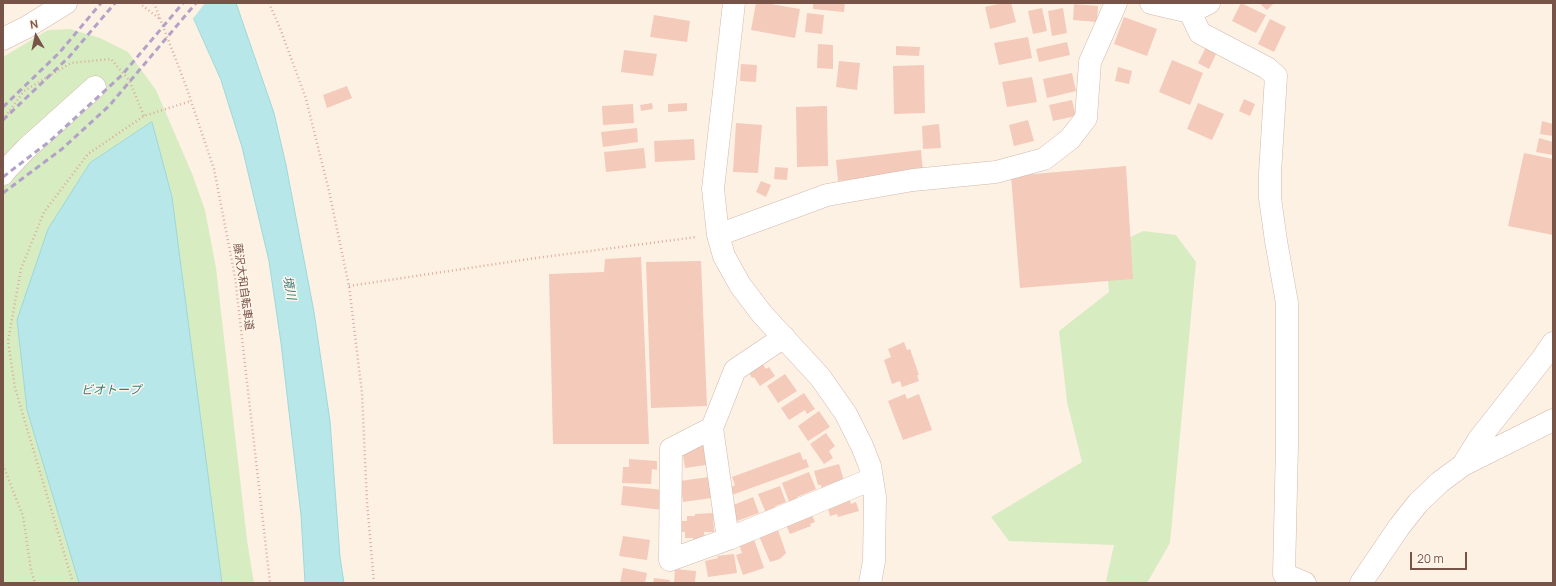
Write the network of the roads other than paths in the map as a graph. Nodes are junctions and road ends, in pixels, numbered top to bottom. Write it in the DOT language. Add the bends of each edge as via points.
graph roads {
  1 [pos="66,3"];
  2 [pos="734,3"];
  3 [pos="1116,3"];
  4 [pos="1151,3"];
  5 [pos="1196,6"];
  6 [pos="3,39"];
  7 [pos="95,88"];
  8 [pos="3,174"];
  9 [pos="718,235"];
  10 [pos="784,337"];
  11 [pos="1553,343"];
  12 [pos="1553,420"];
  13 [pos="712,428"];
  14 [pos="1463,465"];
  15 [pos="872,479"];
  16 [pos="728,539"];
  17 [pos="870,583"];
  18 [pos="1305,583"];
  19 [pos="1361,583"];
  1 -- 6 [label="street"];
  2 -- 9 [label="street" via="713,189"];
  3 -- 9 [label="street" via="1090,62 1086,118 1070,139 1044,159 996,172 913,180 827,195"];
  4 -- 5 [label="street"];
  5 -- 18 [label="street" via="1200,33 1267,68 1276,76 1270,198 1287,303 1288,445 1284,574"];
  7 -- 8 [label="street" via="27,148"];
  9 -- 10 [label="street" via="724,256 740,285"];
  10 -- 13 [label="street" via="735,370"];
  10 -- 15 [label="street" via="820,377 846,414 862,446"];
  11 -- 14 [label="street" via="1479,439"];
  12 -- 14 [label="street"];
  13 -- 16 [label="street"];
  13 -- 16 [label="street" via="671,449 670,560"];
  14 -- 19 [label="street" via="1418,503"];
  15 -- 16 [label="street"];
  15 -- 17 [label="street" via="875,531"];
}
